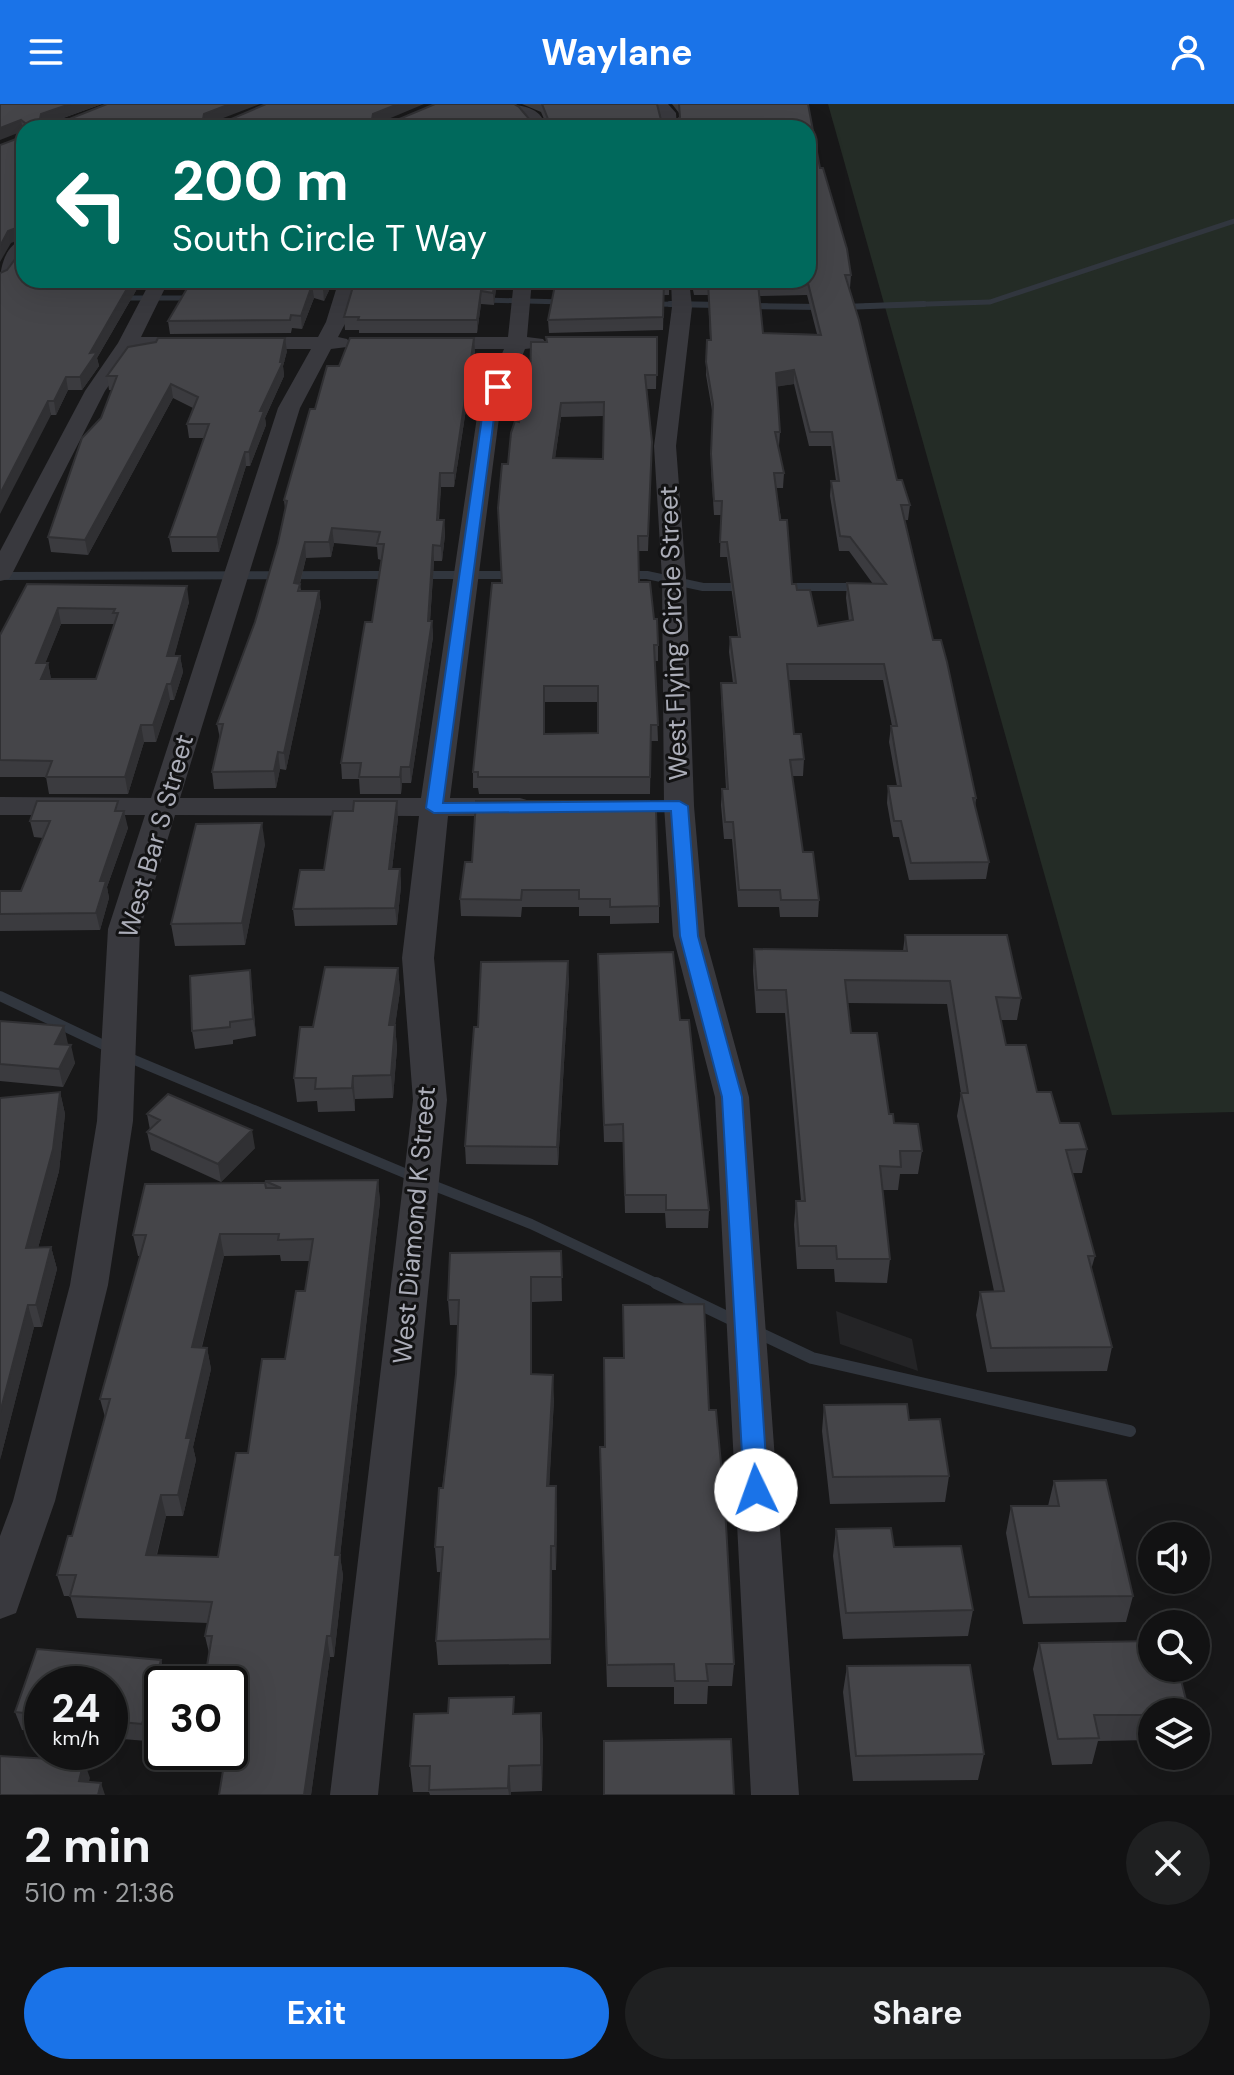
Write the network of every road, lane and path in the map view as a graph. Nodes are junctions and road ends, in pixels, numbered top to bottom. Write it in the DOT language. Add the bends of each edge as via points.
graph roads {
  1 [pos="502,104"];
  2 [pos="535,120"];
  3 [pos="156,288"];
  4 [pos="346,288"];
  5 [pos="522,288"];
  6 [pos="681,288"];
  7 [pos="564,342"];
  8 [pos="128,343"];
  9 [pos="339,343"];
  10 [pos="413,343"];
  11 [pos="517,343"];
  12 [pos="0,574"];
  13 [pos="164,805"];
  14 [pos="0,806"];
  15 [pos="542,807"];
  16 [pos="434,808"];
  17 [pos="0,1599"];
  18 [pos="354,1795"];
  19 [pos="775,1795"];
  1 -- 2 [label="street"];
  3 -- 8 [label="street"];
  4 -- 9 [label="street, West Bar S Street" via="336,322"];
  5 -- 11 [label="street, West Diamond K Street"];
  6 -- 19 [label="street, West Flying Circle Street" via="682,307 667,341 665,446 674,578 664,806 689,936 732,1097"];
  7 -- 11 [label="street"];
  8 -- 9 [label="street"];
  8 -- 12 [label="street" via="95,391"];
  9 -- 13 [label="street, West Bar S Street" via="289,408"];
  10 -- 11 [label="street"];
  11 -- 16 [label="street, West Diamond K Street" via="489,410"];
  13 -- 14 [label="street"];
  13 -- 16 [label="street"];
  13 -- 17 [label="street, West Bar S Street" via="124,929 115,1121 89,1285 34,1501"];
  15 -- 16 [label="street"];
  16 -- 18 [label="street, West Diamond K Street" via="418,958 430,1100"];
}
